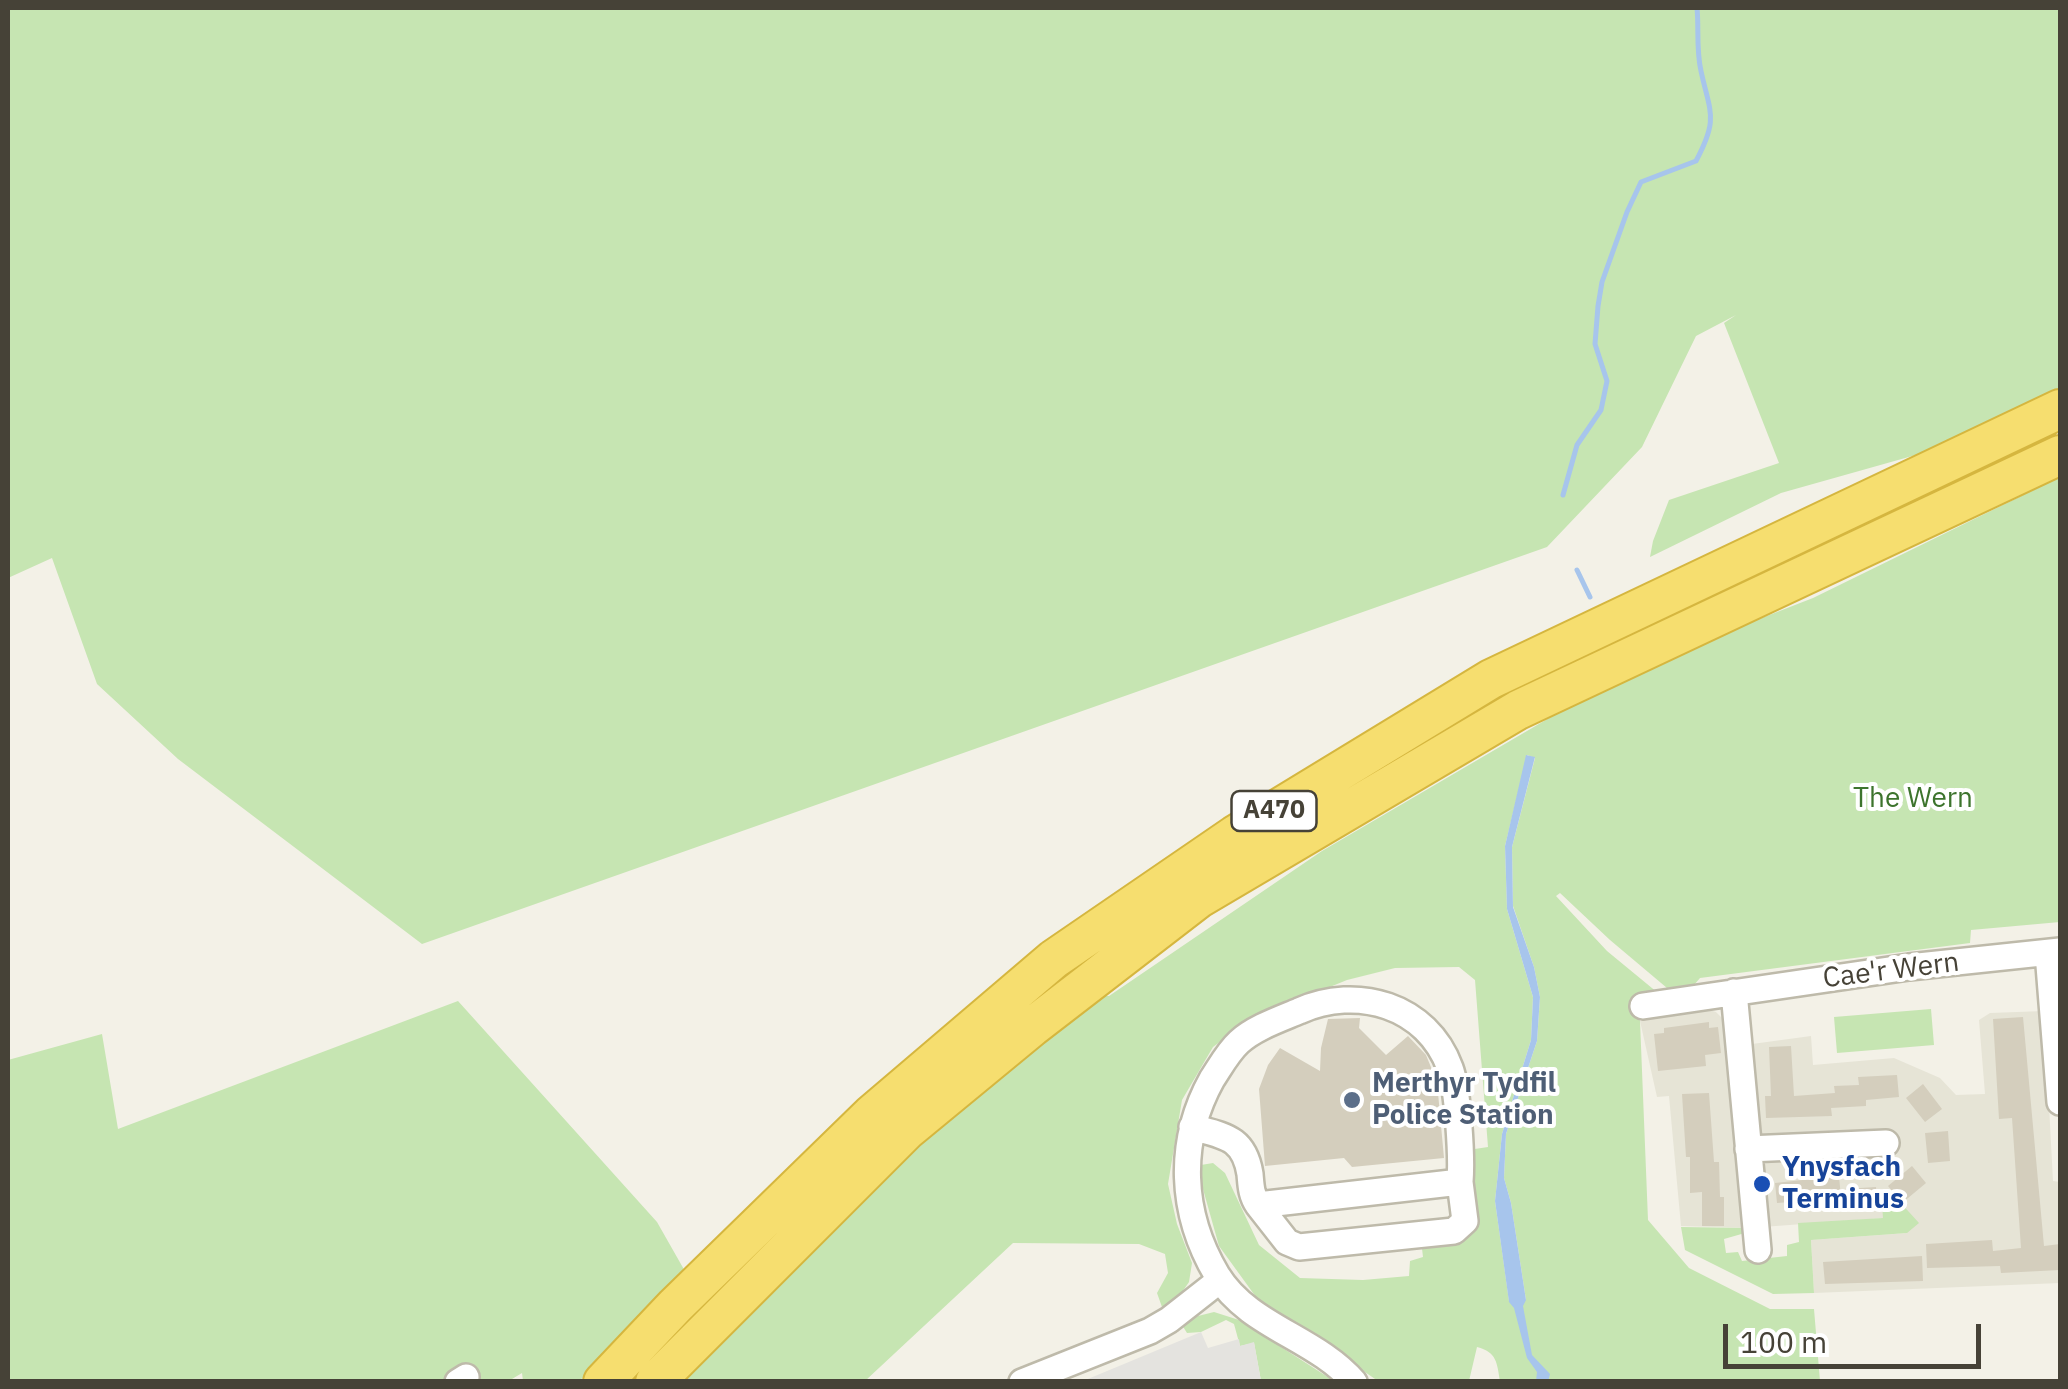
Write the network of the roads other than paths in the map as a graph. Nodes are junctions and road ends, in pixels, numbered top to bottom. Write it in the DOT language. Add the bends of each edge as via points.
graph roads {
  1 [pos="2060,409"];
  2 [pos="2060,455"];
  3 [pos="2054,952"];
  4 [pos="1734,992"];
  5 [pos="1643,1006"];
  6 [pos="2060,1102"];
  7 [pos="1192,1127"];
  8 [pos="1886,1143"];
  9 [pos="1748,1149"];
  10 [pos="1460,1182"];
  11 [pos="1258,1204"];
  12 [pos="1758,1250"];
  13 [pos="1220,1280"];
  14 [pos="603,1382"];
  15 [pos="655,1382"];
  16 [pos="1022,1382"];
  17 [pos="1354,1382"];
  1 -- 14 [label="highway, A470" via="1491,680 1235,835 1054,959 885,1103"];
  2 -- 15 [label="highway, A470" via="1518,710 1198,899 907,1130"];
  3 -- 4 [label="street, Cae'r Wern"];
  3 -- 6 [label="street, Cae'r Wern"];
  4 -- 5 [label="street, Cae'r Wern"];
  4 -- 9 [label="street"];
  7 -- 10 [label="street" via="1198,1104 1242,1038 1321,1001 1391,1005 1422,1026 1452,1071"];
  7 -- 11 [label="street" via="1238,1144"];
  7 -- 13 [label="street" via="1189,1202"];
  8 -- 9 [label="street"];
  9 -- 12 [label="street"];
  10 -- 11 [label="street"];
  10 -- 11 [label="street" via="1465,1222 1454,1231 1299,1247 1287,1242"];
  13 -- 16 [label="street" via="1150,1331"];
  13 -- 17 [label="street" via="1273,1328 1320,1352"];
}
